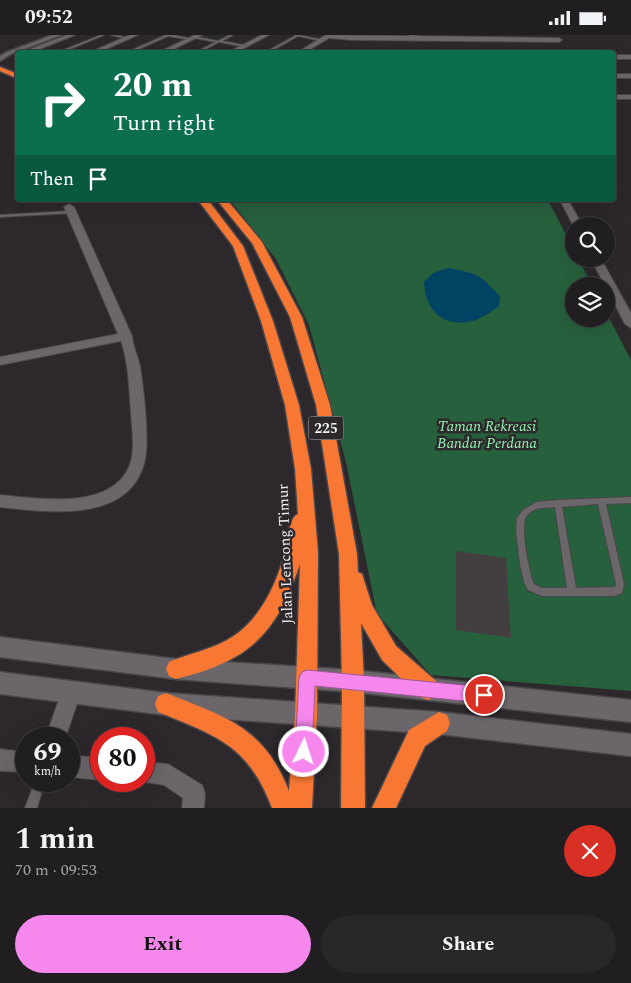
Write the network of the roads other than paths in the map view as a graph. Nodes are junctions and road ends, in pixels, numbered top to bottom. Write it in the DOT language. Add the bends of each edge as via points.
graph roads {
  1 [pos="45,35"];
  2 [pos="55,35"];
  3 [pos="72,35"];
  4 [pos="103,35"];
  5 [pos="112,35"];
  6 [pos="136,35"];
  7 [pos="168,35"];
  8 [pos="232,35"];
  9 [pos="266,35"];
  10 [pos="292,35"];
  11 [pos="297,35"];
  12 [pos="329,35"];
  13 [pos="407,35"];
  14 [pos="195,37"];
  15 [pos="474,37"];
  16 [pos="128,38"];
  17 [pos="321,39"];
  18 [pos="432,39"];
  19 [pos="559,40"];
  20 [pos="219,41"];
  21 [pos="14,43"];
  22 [pos="244,45"];
  23 [pos="479,46"];
  24 [pos="18,50"];
  25 [pos="30,50"];
  26 [pos="65,50"];
  27 [pos="98,50"];
  28 [pos="133,50"];
  29 [pos="167,50"];
  30 [pos="201,50"];
  31 [pos="235,50"];
  32 [pos="270,50"];
  33 [pos="304,50"];
  34 [pos="15,51"];
  35 [pos="616,57"];
  36 [pos="631,57"];
  37 [pos="0,61"];
  38 [pos="15,68"];
  39 [pos="0,69"];
  40 [pos="15,76"];
  41 [pos="616,76"];
  42 [pos="631,76"];
  43 [pos="616,97"];
  44 [pos="631,97"];
  45 [pos="205,202"];
  46 [pos="224,202"];
  47 [pos="565,202"];
  48 [pos="70,209"];
  49 [pos="0,216"];
  50 [pos="573,217"];
  51 [pos="600,267"];
  52 [pos="631,324"];
  53 [pos="126,336"];
  54 [pos="0,361"];
  55 [pos="303,469"];
  56 [pos="631,500"];
  57 [pos="0,501"];
  58 [pos="601,501"];
  59 [pos="558,503"];
  60 [pos="348,554"];
  61 [pos="572,592"];
  62 [pos="0,647"];
  63 [pos="176,669"];
  64 [pos="307,678"];
  65 [pos="353,681"];
  66 [pos="0,683"];
  67 [pos="428,689"];
  68 [pos="71,692"];
  69 [pos="166,704"];
  70 [pos="631,711"];
  71 [pos="306,715"];
  72 [pos="353,717"];
  73 [pos="439,723"];
  74 [pos="59,727"];
  75 [pos="631,745"];
  76 [pos="0,760"];
  77 [pos="15,761"];
  78 [pos="155,774"];
  79 [pos="36,792"];
  80 [pos="31,808"];
  81 [pos="193,808"];
  82 [pos="284,808"];
  83 [pos="300,808"];
  84 [pos="353,808"];
  85 [pos="384,808"];
  1 -- 21 [label="street"];
  2 -- 24 [label="street"];
  3 -- 25 [label="street"];
  4 -- 26 [label="lane"];
  5 -- 16 [label="lane"];
  6 -- 16 [label="street"];
  7 -- 14 [label="lane"];
  7 -- 28 [label="lane"];
  8 -- 20 [label="lane"];
  9 -- 22 [label="street"];
  10 -- 11 [label="lane"];
  11 -- 17 [label="lane"];
  11 -- 32 [label="lane"];
  12 -- 17 [label="street"];
  12 -- 18 [label="street"];
  13 -- 18 [label="lane"];
  14 -- 20 [label="lane"];
  14 -- 29 [label="street"];
  15 -- 18 [label="street"];
  15 -- 19 [label="street"];
  15 -- 23 [label="street"];
  16 -- 27 [label="street"];
  17 -- 33 [label="street"];
  20 -- 22 [label="lane"];
  20 -- 30 [label="lane"];
  22 -- 31 [label="street"];
  34 -- 37 [label="street"];
  35 -- 36 [label="street"];
  37 -- 38 [label="highway"];
  39 -- 40 [label="highway"];
  41 -- 42 [label="street"];
  43 -- 44 [label="street"];
  45 -- 55 [label="highway, Jalan Lencong Timur / 225" via="238,246 268,321 292,405"];
  46 -- 60 [label="highway, 225" via="257,242 296,317 322,405"];
  47 -- 50 [label="street"];
  48 -- 49 [label="lane"];
  48 -- 53 [label="street"];
  51 -- 52 [label="street"];
  53 -- 54 [label="street"];
  53 -- 57 [label="street" via="134,367 140,455 132,477 108,496 75,505"];
  55 -- 63 [label="highway" via="300,532 276,600 253,633 240,643 209,659"];
  55 -- 64 [label="highway, Jalan Lencong Timur / 225" via="309,552"];
  56 -- 58 [label="lane"];
  58 -- 59 [label="lane"];
  58 -- 61 [label="lane" via="619,590"];
  59 -- 61 [label="lane"];
  59 -- 61 [label="lane" via="536,505 521,518 527,578 532,588 542,592"];
  60 -- 65 [label="highway, 225"];
  60 -- 67 [label="highway" via="363,609 389,653"];
  62 -- 63 [label="street"];
  63 -- 64 [label="street"];
  64 -- 65 [label="street"];
  64 -- 71 [label="highway, Jalan Lencong Timur / 225"];
  65 -- 67 [label="street"];
  65 -- 72 [label="highway, 225"];
  66 -- 68 [label="street"];
  67 -- 70 [label="street"];
  68 -- 69 [label="street"];
  68 -- 74 [label="street"];
  69 -- 71 [label="street"];
  69 -- 82 [label="highway" via="223,727 255,751 268,770"];
  71 -- 72 [label="street"];
  71 -- 83 [label="highway, Jalan Lencong Timur / 225"];
  72 -- 73 [label="street"];
  72 -- 84 [label="highway, 225"];
  73 -- 75 [label="street"];
  73 -- 85 [label="highway" via="417,738"];
  76 -- 77 [label="street"];
  78 -- 81 [label="street" via="168,775 194,793"];
  79 -- 80 [label="lane"];
}
